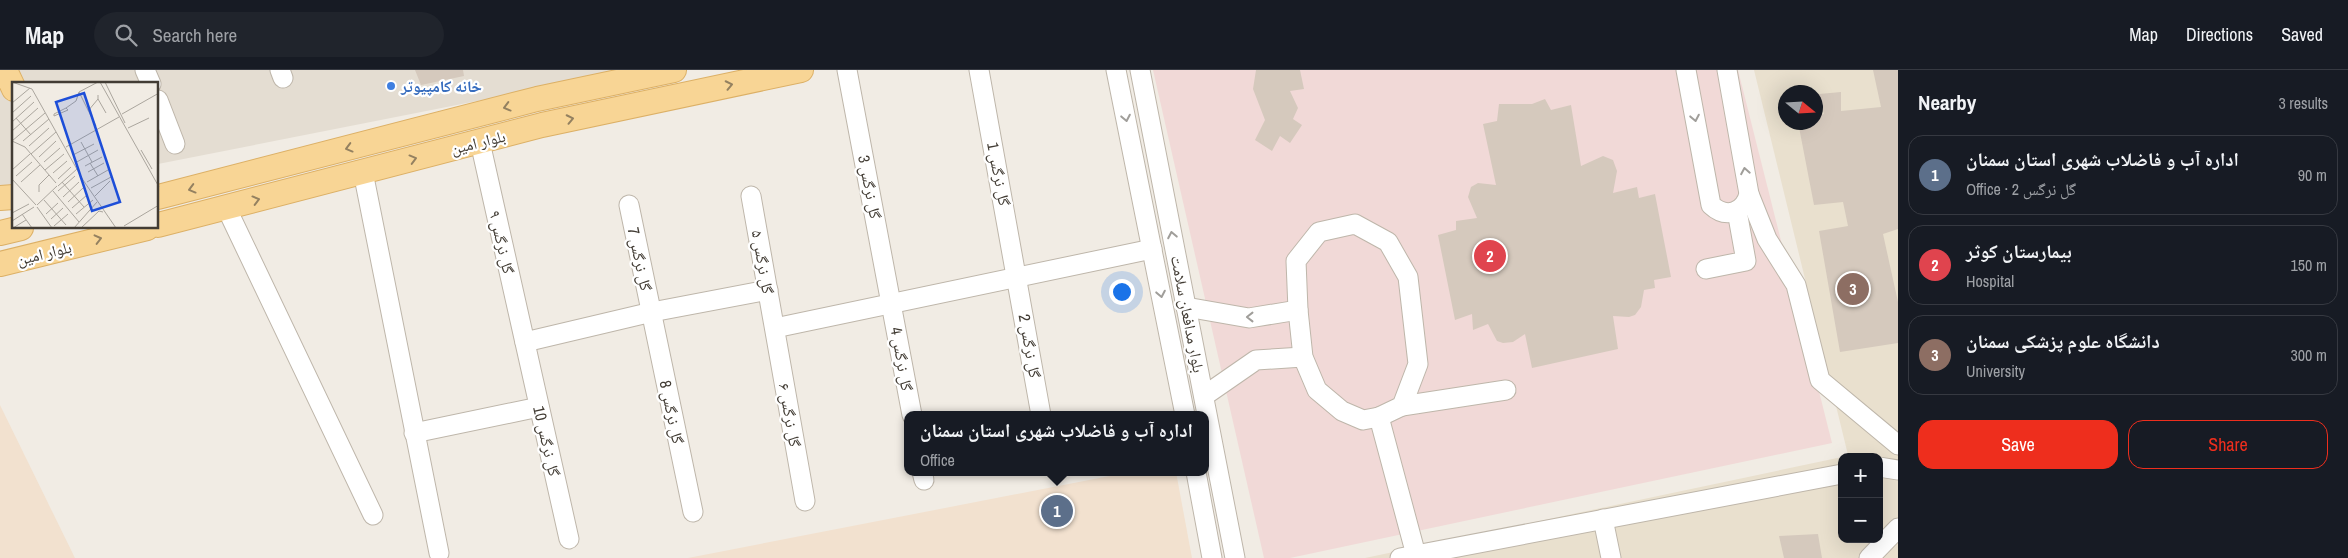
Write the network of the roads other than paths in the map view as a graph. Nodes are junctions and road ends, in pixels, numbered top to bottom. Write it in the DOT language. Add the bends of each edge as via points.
graph roads {
  1 [pos="4,70"];
  2 [pos="145,70"];
  3 [pos="674,70"];
  4 [pos="801,70"];
  5 [pos="847,70"];
  6 [pos="979,70"];
  7 [pos="1116,70"];
  8 [pos="1140,70"];
  9 [pos="1686,70"];
  10 [pos="1727,70"];
  11 [pos="150,82"];
  12 [pos="12,85"];
  13 [pos="537,100"];
  14 [pos="159,103"];
  15 [pos="542,126"];
  16 [pos="480,142"];
  17 [pos="175,144"];
  18 [pos="363,172"];
  19 [pos="1749,194"];
  20 [pos="751,196"];
  21 [pos="159,197"];
  22 [pos="629,205"];
  23 [pos="226,208"];
  24 [pos="1737,211"];
  25 [pos="159,225"];
  26 [pos="16,229"];
  27 [pos="143,229"];
  28 [pos="0,232"];
  29 [pos="1152,250"];
  30 [pos="0,264"];
  31 [pos="1706,269"];
  32 [pos="1018,278"];
  33 [pos="768,290"];
  34 [pos="892,304"];
  35 [pos="1186,307"];
  36 [pos="1298,310"];
  37 [pos="652,312"];
  38 [pos="774,328"];
  39 [pos="525,342"];
  40 [pos="1303,357"];
  41 [pos="1506,390"];
  42 [pos="1204,396"];
  43 [pos="1402,406"];
  44 [pos="539,407"];
  45 [pos="911,411"];
  46 [pos="1040,411"];
  47 [pos="1184,411"];
  48 [pos="1207,411"];
  49 [pos="1379,417"];
  50 [pos="1209,423"];
  51 [pos="414,433"];
  52 [pos="1898,445"];
  53 [pos="1883,468"];
  54 [pos="1898,470"];
  55 [pos="1838,475"];
  56 [pos="1196,476"];
  57 [pos="1219,477"];
  58 [pos="805,501"];
  59 [pos="693,512"];
  60 [pos="373,515"];
  61 [pos="1603,519"];
  62 [pos="1229,524"];
  63 [pos="1898,528"];
  64 [pos="1206,529"];
  65 [pos="569,540"];
  66 [pos="439,553"];
  67 [pos="1408,557"];
  68 [pos="1212,558"];
  69 [pos="1235,558"];
  70 [pos="1611,558"];
  71 [pos="1869,558"];
  1 -- 12 [label="main road"];
  2 -- 11 [label="street"];
  3 -- 13 [label="main road, بلوار امین"];
  15 -- 4 [label="main road, بلوار امین, one-way"];
  5 -- 34 [label="street, گل نرگس 3"];
  6 -- 32 [label="street, گل نرگس 1"];
  7 -- 29 [label="street, بلوار مدافعان سلامت, one-way"];
  35 -- 8 [label="street, بلوار مدافعان سلامت, one-way"];
  9 -- 24 [label="street, one-way" via="1711,205 1723,213"];
  19 -- 10 [label="street, one-way"];
  13 -- 15 [label="main road"];
  13 -- 21 [label="main road, بلوار امین, one-way"];
  14 -- 17 [label="street"];
  15 -- 16 [label="main road, بلوار امین"];
  18 -- 16 [label="main road, بلوار امین, one-way"];
  16 -- 39 [label="street, گل نرگس ۹"];
  23 -- 18 [label="main road, بلوار امین, one-way"];
  18 -- 51 [label="street"];
  19 -- 24 [label="street" via="1743,207"];
  19 -- 52 [label="street" via="1767,239 1796,285 1820,380"];
  20 -- 33 [label="street, گل نرگس ۵"];
  22 -- 37 [label="street, گل نرگس 7"];
  23 -- 25 [label="main road, بلوار امین"];
  23 -- 60 [label="street"];
  24 -- 31 [label="street" via="1746,262"];
  26 -- 28 [label="main road, بلوار امین"];
  30 -- 27 [label="main road, بلوار امین, one-way"];
  29 -- 32 [label="street"];
  29 -- 47 [label="street, بلوار مدافعان سلامت, one-way"];
  32 -- 34 [label="street"];
  32 -- 46 [label="street, گل نرگس 2"];
  33 -- 37 [label="street"];
  33 -- 38 [label="street, گل نرگس ۵"];
  34 -- 38 [label="street"];
  34 -- 45 [label="street, گل نرگس 4"];
  36 -- 35 [label="street, one-way" via="1249,318"];
  35 -- 42 [label="street, بلوار مدافعان سلامت"];
  36 -- 40 [label="street"];
  36 -- 43 [label="street" via="1296,262 1319,232 1355,224 1388,242 1408,277 1418,364"];
  37 -- 39 [label="street"];
  37 -- 59 [label="street, گل نرگس 8"];
  38 -- 58 [label="street, گل نرگس ۶"];
  39 -- 44 [label="street, گل نرگس 10"];
  40 -- 42 [label="street" via="1256,360"];
  40 -- 49 [label="street" via="1317,390 1342,411 1363,420"];
  41 -- 43 [label="street"];
  42 -- 48 [label="street, بلوار مدافعان سلامت"];
  43 -- 49 [label="street"];
  44 -- 51 [label="street"];
  44 -- 65 [label="street, گل نرگس 10"];
  49 -- 67 [label="street"];
  50 -- 57 [label="street, بلوار مدافعان سلامت"];
  51 -- 66 [label="street"];
  53 -- 54 [label="street"];
  55 -- 61 [label="street"];
  56 -- 57 [label="street" via="1204,484 1212,484"];
  56 -- 64 [label="street"];
  57 -- 62 [label="street, بلوار مدافعان سلامت"];
  61 -- 67 [label="street"];
  61 -- 70 [label="street"];
  62 -- 64 [label="street" via="1213,522"];
  62 -- 69 [label="street, بلوار مدافعان سلامت"];
  63 -- 71 [label="street"];
  64 -- 68 [label="street"];
}
